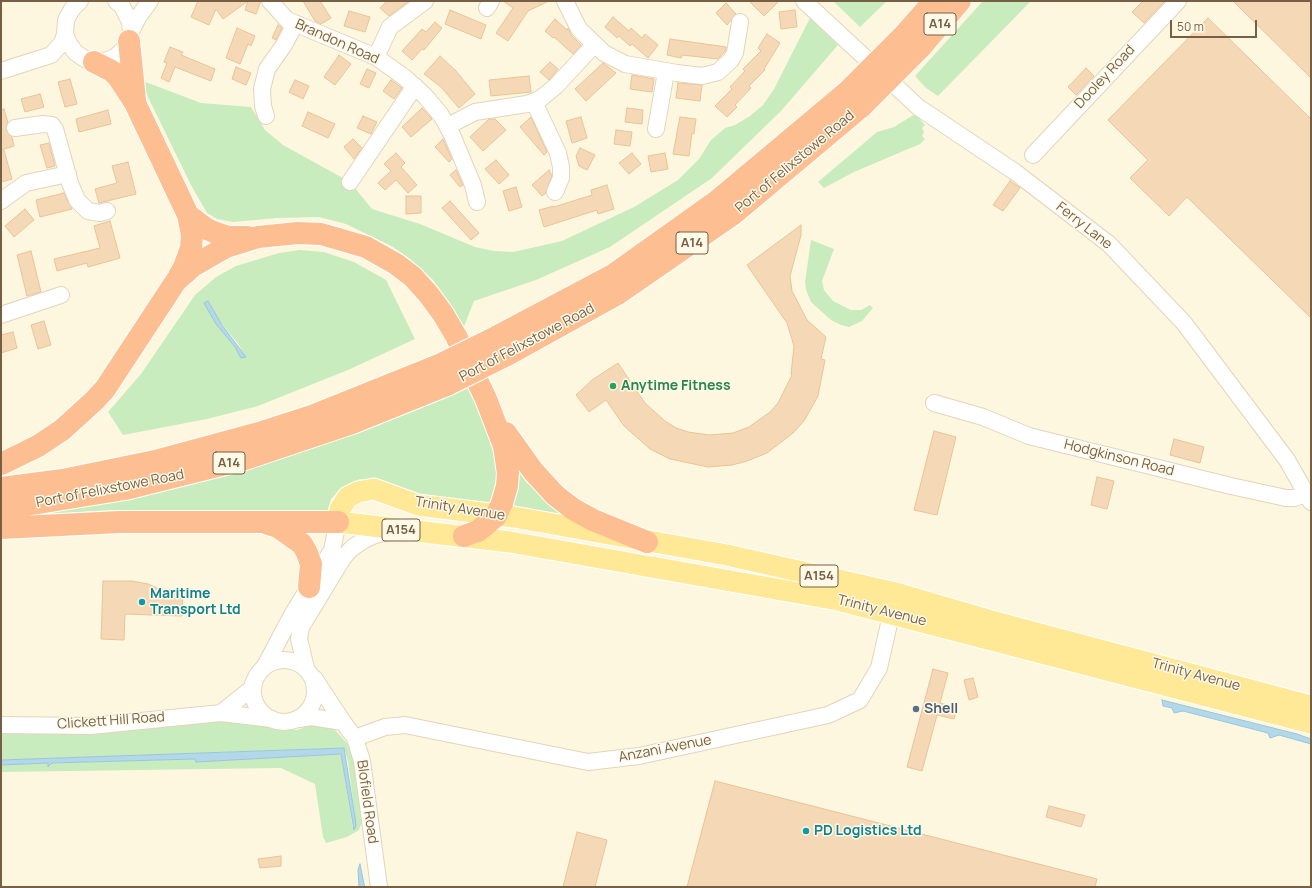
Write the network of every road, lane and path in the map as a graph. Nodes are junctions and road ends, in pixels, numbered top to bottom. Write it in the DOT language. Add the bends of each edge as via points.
graph roads {
  1 [pos="80,1"];
  2 [pos="116,1"];
  3 [pos="150,1"];
  4 [pos="270,1"];
  5 [pos="425,1"];
  6 [pos="565,1"];
  7 [pos="804,1"];
  8 [pos="934,1"];
  9 [pos="960,1"];
  10 [pos="1178,1"];
  11 [pos="740,22"];
  12 [pos="295,24"];
  13 [pos="65,34"];
  14 [pos="130,36"];
  15 [pos="912,41"];
  16 [pos="594,45"];
  17 [pos="51,55"];
  18 [pos="376,57"];
  19 [pos="89,60"];
  20 [pos="1,71"];
  21 [pos="666,72"];
  22 [pos="415,86"];
  23 [pos="534,102"];
  24 [pos="135,103"];
  25 [pos="266,116"];
  26 [pos="448,126"];
  27 [pos="15,128"];
  28 [pos="656,129"];
  29 [pos="1032,154"];
  30 [pos="68,174"];
  31 [pos="350,182"];
  32 [pos="555,192"];
  33 [pos="1,201"];
  34 [pos="477,202"];
  35 [pos="107,211"];
  36 [pos="188,215"];
  37 [pos="258,237"];
  38 [pos="176,281"];
  39 [pos="61,295"];
  40 [pos="2,311"];
  41 [pos="501,346"];
  42 [pos="486,399"];
  43 [pos="934,403"];
  44 [pos="1,464"];
  45 [pos="1,488"];
  46 [pos="1309,498"];
  47 [pos="1,508"];
  48 [pos="496,516"];
  49 [pos="262,522"];
  50 [pos="338,522"];
  51 [pos="1,528"];
  52 [pos="398,530"];
  53 [pos="464,536"];
  54 [pos="647,542"];
  55 [pos="309,587"];
  56 [pos="893,603"];
  57 [pos="261,671"];
  58 [pos="309,672"];
  59 [pos="1311,706"];
  60 [pos="221,713"];
  61 [pos="298,719"];
  62 [pos="272,720"];
  63 [pos="343,722"];
  64 [pos="1311,723"];
  65 [pos="1,725"];
  66 [pos="355,738"];
  67 [pos="379,887"];
  1 -- 13 [label="street" via="66,20"];
  2 -- 14 [label="street" via="127,13"];
  3 -- 14 [label="street" via="139,16"];
  4 -- 12 [label="street, Brandon Road" via="283,17"];
  5 -- 18 [label="street" via="390,27"];
  6 -- 16 [label="street" via="579,29"];
  7 -- 46 [label="street, Ferry Lane" via="918,107 1015,172 1109,244 1184,323 1281,451"];
  8 -- 15 [label="highway, Port of Felixstowe Road / A14"];
  9 -- 15 [label="highway, Port of Felixstowe Road / A14"];
  10 -- 29 [label="street, Dooley Road"];
  11 -- 21 [label="street" via="735,53 718,72 702,76"];
  12 -- 18 [label="street, Brandon Road" via="330,36"];
  12 -- 25 [label="street" via="267,69 262,89"];
  13 -- 17 [label="street" via="62,43"];
  13 -- 19 [label="street" via="72,48"];
  14 -- 19 [label="street" via="123,50 115,57 105,61"];
  14 -- 24 [label="highway"];
  15 -- 41 [label="highway, Port of Felixstowe Road / A14, bridge" via="854,99 717,201 613,275"];
  16 -- 21 [label="street" via="625,64"];
  16 -- 23 [label="street" via="556,86"];
  17 -- 19 [label="street"];
  17 -- 20 [label="street"];
  18 -- 22 [label="street, Brandon Road"];
  19 -- 24 [label="highway" via="115,74"];
  21 -- 28 [label="street"];
  22 -- 26 [label="street, Brandon Road"];
  22 -- 31 [label="street"];
  23 -- 26 [label="street" via="475,112"];
  23 -- 32 [label="street" via="562,167 561,178"];
  24 -- 36 [label="highway"];
  26 -- 34 [label="street, Brandon Road" via="473,185"];
  27 -- 30 [label="street" via="52,125"];
  30 -- 33 [label="street" via="26,183"];
  30 -- 35 [label="street" via="74,194 84,209 100,213"];
  36 -- 37 [label="highway" via="207,229 228,237"];
  36 -- 38 [label="highway" via="192,235 191,248"];
  37 -- 38 [label="highway" via="209,256"];
  37 -- 42 [label="highway" via="298,233 321,234 366,246 413,276 443,314"];
  38 -- 44 [label="highway" via="106,389 62,430 38,446"];
  39 -- 40 [label="street"];
  41 -- 45 [label="highway, Port of Felixstowe Road / A14, bridge" via="438,365 312,416 262,432 155,461 62,480"];
  41 -- 47 [label="highway, Port of Felixstowe Road / A14, bridge" via="449,384 352,423 246,459 125,489"];
  42 -- 48 [label="highway" via="504,446 508,473 505,494"];
  42 -- 54 [label="highway" via="514,447 555,495 593,520"];
  43 -- 46 [label="street, Hodgkinson Road" via="983,417 1029,436 1231,486 1286,498"];
  48 -- 50 [label="main road, Trinity Avenue / A154" via="418,505 374,489 348,497 340,508"];
  48 -- 53 [label="highway" via="478,531"];
  48 -- 54 [label="main road, Trinity Avenue / A154" via="514,517"];
  49 -- 50 [label="highway"];
  49 -- 51 [label="highway" via="120,522"];
  49 -- 55 [label="highway" via="278,527 302,544 310,564"];
  50 -- 52 [label="main road, Trinity Avenue / A154"];
  50 -- 55 [label="street" via="332,550"];
  52 -- 53 [label="main road, Trinity Avenue / A154"];
  52 -- 58 [label="street" via="364,540 343,558 301,627 299,639"];
  53 -- 56 [label="main road, Trinity Avenue / A154" via="600,557 830,598"];
  54 -- 56 [label="main road, Trinity Avenue / A154" via="727,555"];
  55 -- 57 [label="street"];
  56 -- 59 [label="main road, Trinity Avenue / A154" via="1002,624"];
  56 -- 64 [label="main road, Trinity Avenue / A154"];
  56 -- 66 [label="street, Anzani Avenue" via="879,668 860,700 828,715 639,756 588,762 405,725 385,727"];
  57 -- 58 [label="street" via="273,661 290,660"];
  57 -- 60 [label="street" via="250,689"];
  57 -- 62 [label="street" via="253,693 255,701"];
  58 -- 61 [label="street" via="315,685 314,700 307,713"];
  58 -- 63 [label="street, Blofield Road"];
  60 -- 62 [label="street, Clickett Hill Road"];
  60 -- 65 [label="street, Clickett Hill Road" via="91,726"];
  61 -- 62 [label="street" via="290,722"];
  61 -- 63 [label="street" via="311,717"];
  63 -- 66 [label="street, Blofield Road"];
  66 -- 67 [label="street, Blofield Road" via="362,761"];
}
